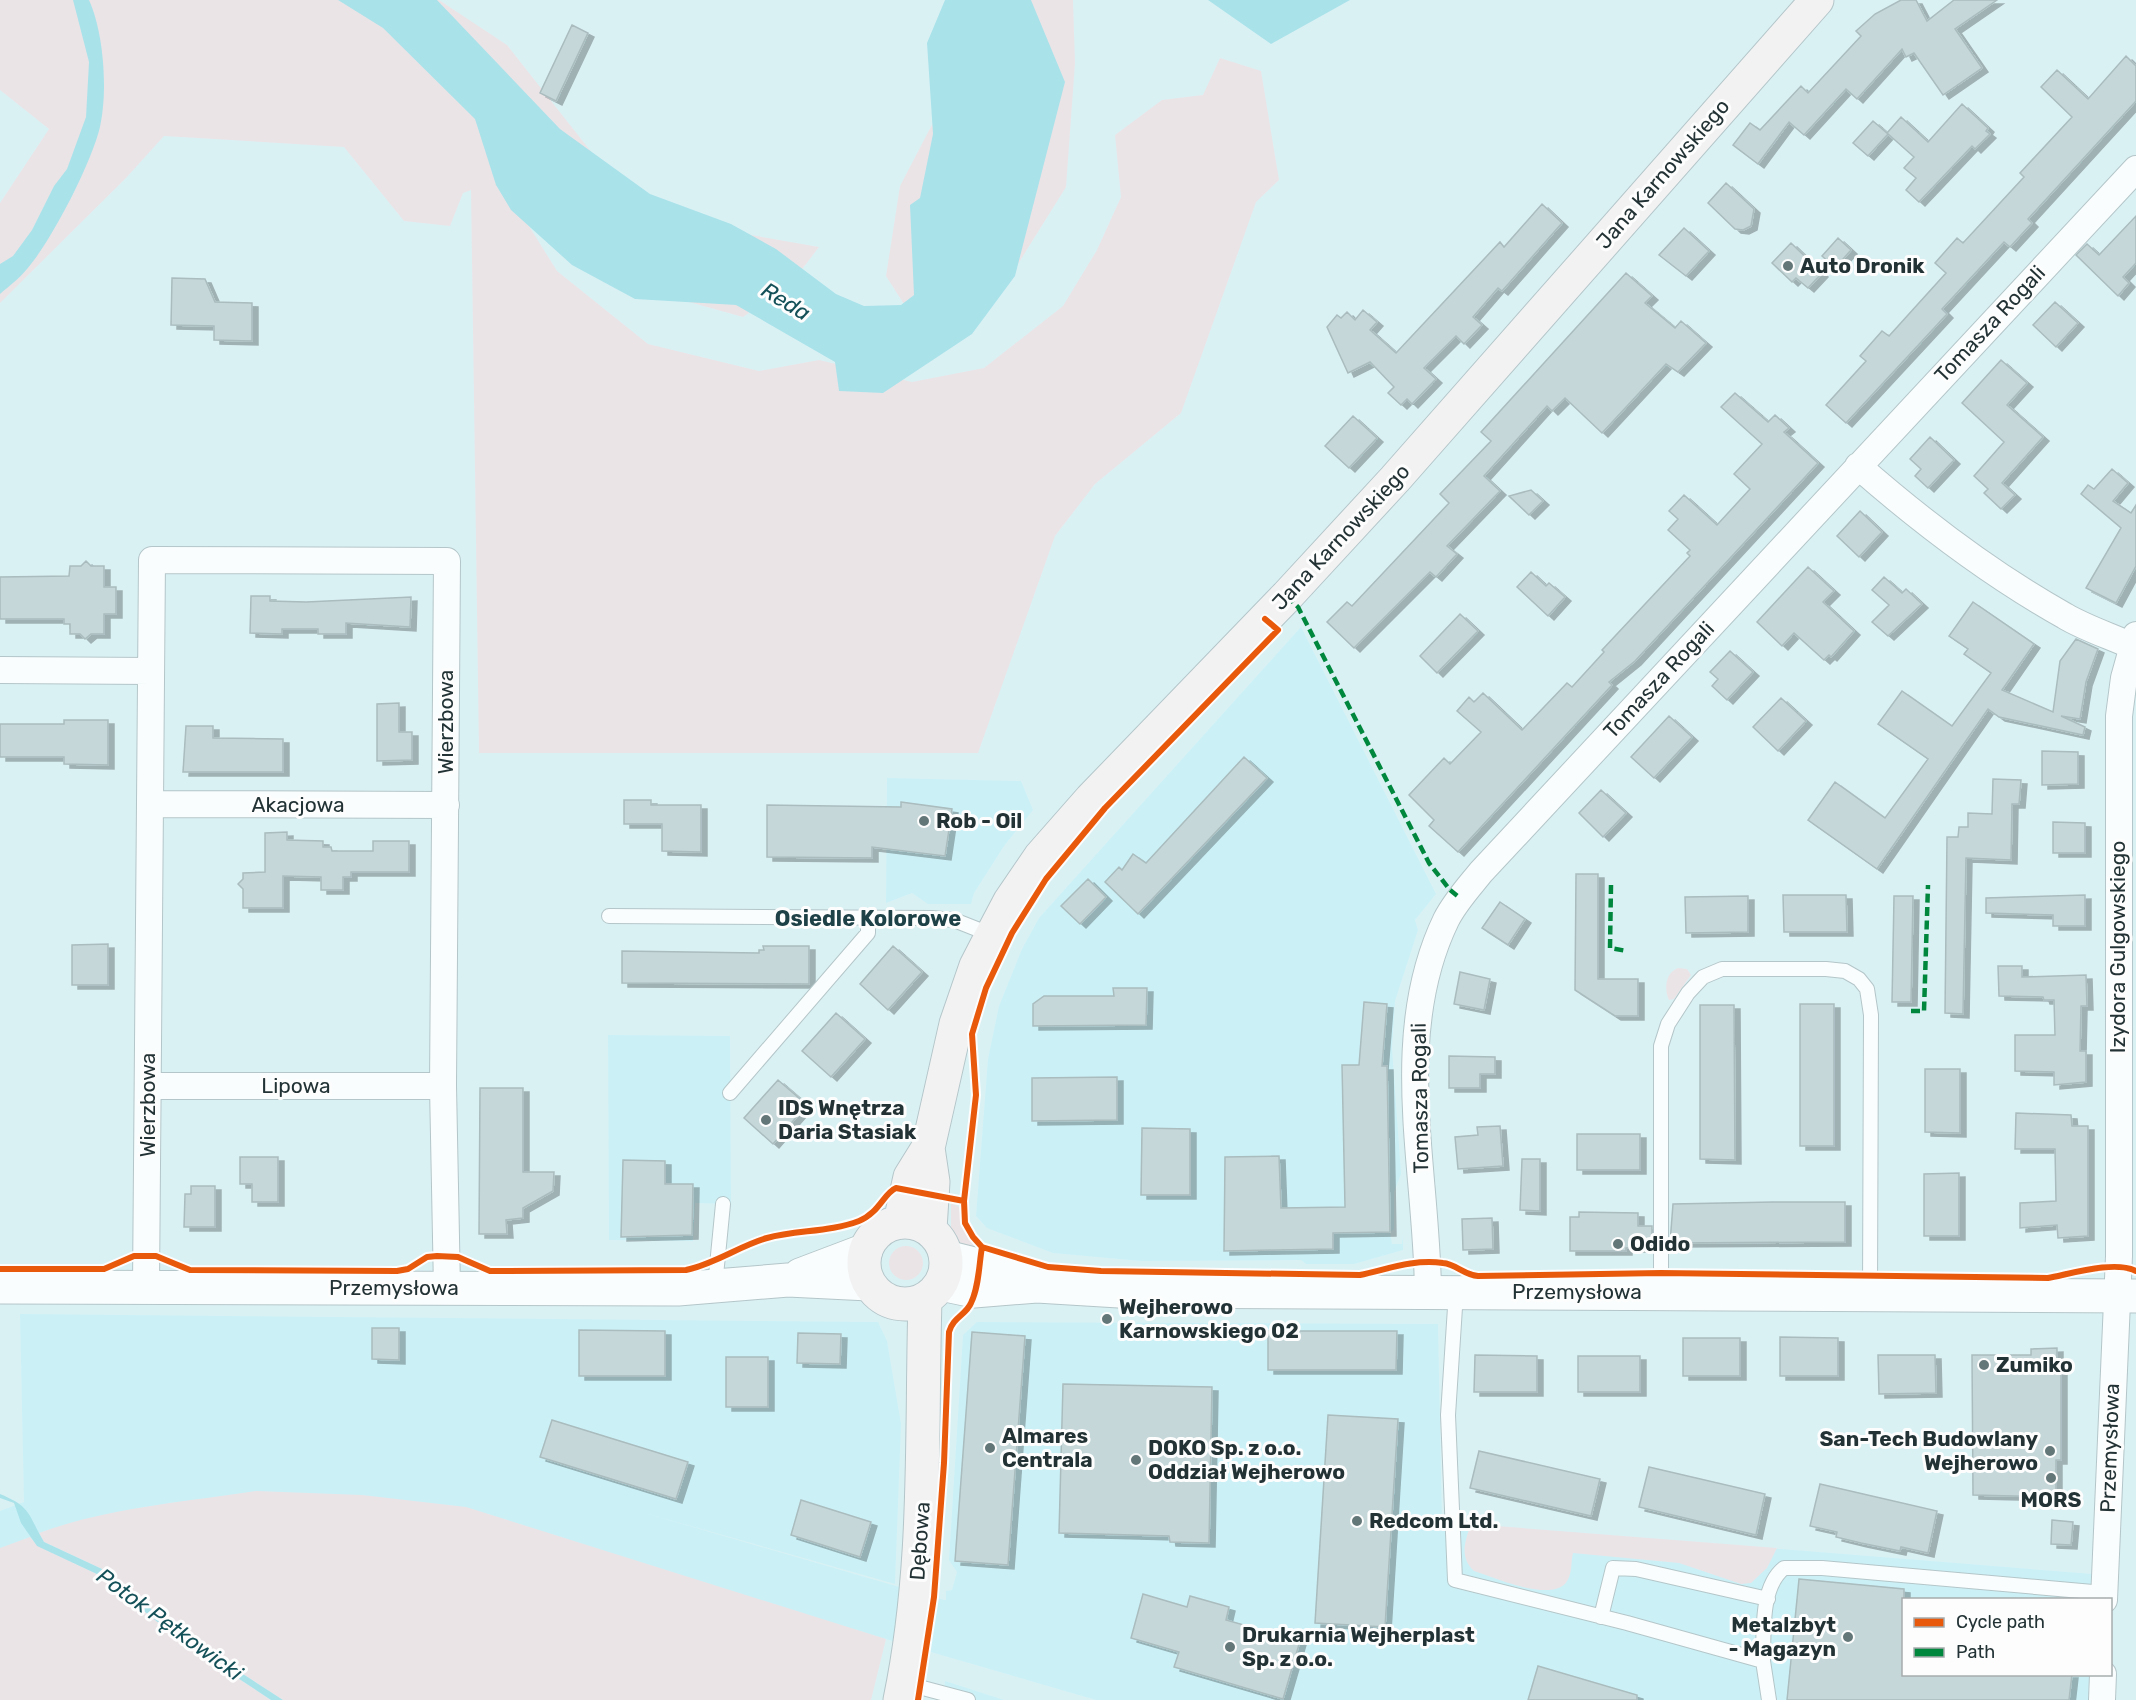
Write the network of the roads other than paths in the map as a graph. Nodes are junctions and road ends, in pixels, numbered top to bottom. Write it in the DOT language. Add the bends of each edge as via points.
graph roads {
  1 [pos="1817,0"];
  2 [pos="2136,169"];
  3 [pos="1858,466"];
  4 [pos="2134,640"];
  5 [pos="0,670"];
  6 [pos="151,670"];
  7 [pos="150,804"];
  8 [pos="446,805"];
  9 [pos="609,916"];
  10 [pos="868,918"];
  11 [pos="992,935"];
  12 [pos="148,1086"];
  13 [pos="443,1086"];
  14 [pos="730,1093"];
  15 [pos="723,1204"];
  16 [pos="915,1226"];
  17 [pos="866,1250"];
  18 [pos="788,1280"];
  19 [pos="915,1285"];
  20 [pos="715,1286"];
  21 [pos="0,1287"];
  22 [pos="146,1287"];
  23 [pos="447,1288"];
  24 [pos="1442,1292"];
  25 [pos="1661,1292"];
  26 [pos="1870,1294"];
  27 [pos="2127,1296"];
  28 [pos="2104,1596"];
  29 [pos="1768,1599"];
  30 [pos="1601,1617"];
  31 [pos="1763,1661"];
  32 [pos="2103,1676"];
  33 [pos="902,1691"];
  34 [pos="968,1700"];
  35 [pos="1769,1700"];
  36 [pos="2103,1700"];
  1 -- 11 [label="main road, Jana Karnowskiego" via="1395,479 1091,799 1040,857"];
  2 -- 3 [label="street, Tomasza Rogali"];
  3 -- 4 [label="street" via="1924,522 1985,566 2066,617"];
  3 -- 24 [label="street, Tomasza Rogali" via="1481,872 1447,918 1424,982 1417,1015 1417,1123 1428,1255"];
  4 -- 27 [label="street, Izydora Gulgowskiego" via="2119,716"];
  5 -- 6 [label="street"];
  6 -- 7 [label="street, Wierzbowa"];
  6 -- 8 [label="street, Wierzbowa" via="152,560 447,561"];
  7 -- 8 [label="street, Akacjowa"];
  7 -- 12 [label="street, Wierzbowa"];
  8 -- 13 [label="street, Wierzbowa"];
  9 -- 10 [label="lane"];
  10 -- 11 [label="lane" via="954,920"];
  10 -- 14 [label="lane" via="867,933"];
  11 -- 16 [label="main road, Jana Karnowskiego" via="976,966 956,1024 928,1148 910,1177"];
  12 -- 13 [label="street, Lipowa"];
  12 -- 22 [label="street, Wierzbowa"];
  13 -- 23 [label="street, Wierzbowa"];
  15 -- 20 [label="lane"];
  16 -- 17 [label="main road" via="879,1232"];
  16 -- 19 [label="main road" via="941,1241"];
  17 -- 18 [label="street, Przemysłowa"];
  17 -- 19 [label="main road" via="864,1268"];
  18 -- 19 [label="street, Przemysłowa"];
  18 -- 20 [label="street, Przemysłowa"];
  19 -- 24 [label="street, Przemysłowa" via="990,1268 1037,1286 1119,1291"];
  19 -- 33 [label="main road, Dębowa" via="922,1381 923,1519 913,1626"];
  20 -- 23 [label="street, Przemysłowa"];
  21 -- 22 [label="street, Przemysłowa"];
  22 -- 23 [label="street, Przemysłowa"];
  24 -- 25 [label="street, Przemysłowa"];
  24 -- 30 [label="lane" via="1455,1580"];
  25 -- 26 [label="street, Przemysłowa"];
  25 -- 26 [label="lane" via="1661,1046 1668,1024 1703,977 1722,969 1826,969 1845,971 1859,979 1867,989 1871,1015"];
  26 -- 27 [label="street, Przemysłowa"];
  27 -- 28 [label="street, Przemysłowa"];
  28 -- 29 [label="lane" via="1822,1568 1784,1568 1772,1583"];
  29 -- 30 [label="lane" via="1635,1569 1613,1568"];
  29 -- 31 [label="lane"];
  30 -- 31 [label="lane"];
  31 -- 35 [label="lane"];
  32 -- 36 [label="street"];
  33 -- 34 [label="lane"];
}
